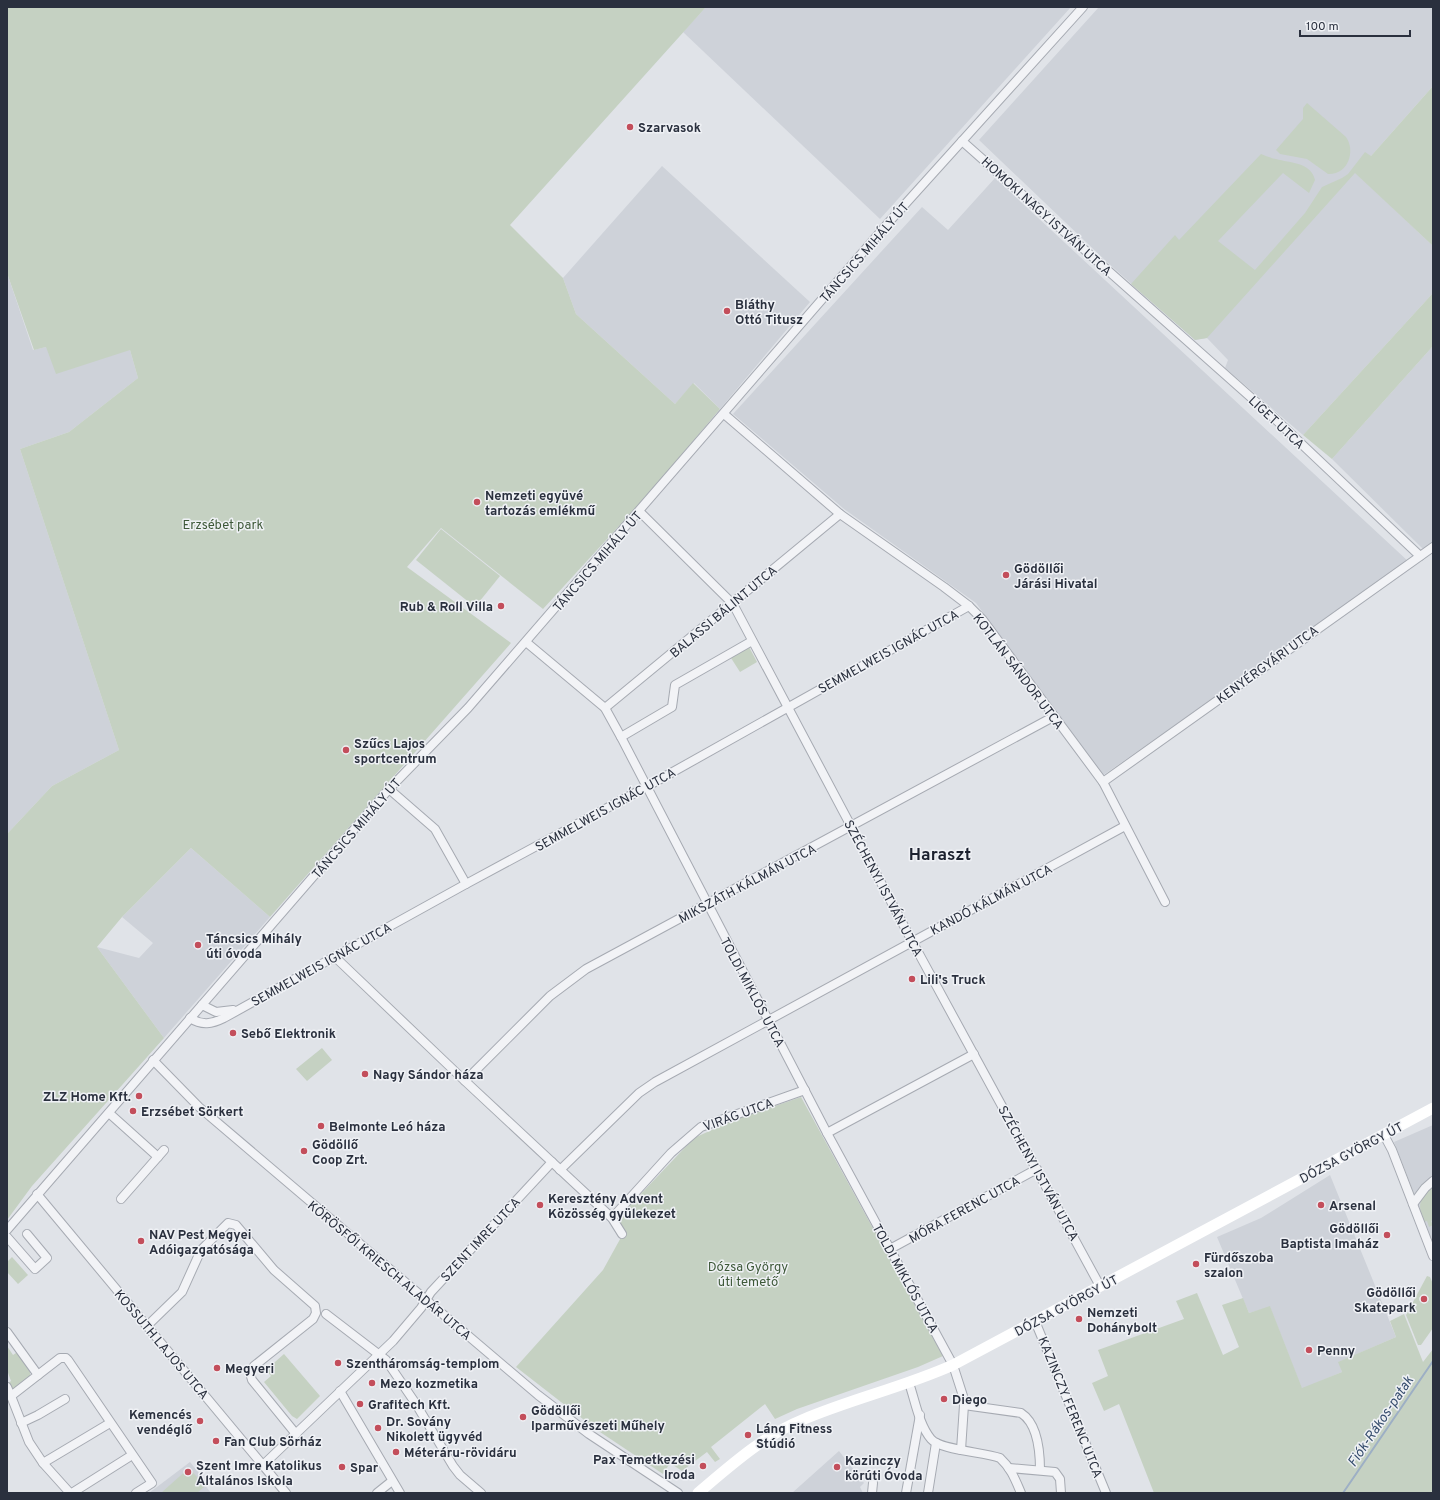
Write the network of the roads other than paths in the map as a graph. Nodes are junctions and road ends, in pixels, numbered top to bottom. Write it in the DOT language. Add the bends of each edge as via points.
graph roads {
  1 [pos="1083,7"];
  2 [pos="962,141"];
  3 [pos="1131,291"];
  4 [pos="724,414"];
  5 [pos="640,512"];
  6 [pos="840,514"];
  7 [pos="1433,548"];
  8 [pos="1420,556"];
  9 [pos="733,604"];
  10 [pos="969,606"];
  11 [pos="752,641"];
  12 [pos="526,642"];
  13 [pos="605,708"];
  14 [pos="787,708"];
  15 [pos="1053,717"];
  16 [pos="620,737"];
  17 [pos="1103,782"];
  18 [pos="646,787"];
  19 [pos="389,789"];
  20 [pos="1125,826"];
  21 [pos="851,827"];
  22 [pos="466,884"];
  23 [pos="1165,902"];
  24 [pos="706,904"];
  25 [pos="912,941"];
  26 [pos="335,957"];
  27 [pos="202,1005"];
  28 [pos="240,1009"];
  29 [pos="190,1018"];
  30 [pos="768,1019"];
  31 [pos="974,1054"];
  32 [pos="153,1060"];
  33 [pos="465,1081"];
  34 [pos="805,1090"];
  35 [pos="1433,1108"];
  36 [pos="108,1112"];
  37 [pos="827,1133"];
  38 [pos="1384,1135"];
  39 [pos="164,1150"];
  40 [pos="158,1157"];
  41 [pos="552,1162"];
  42 [pos="1037,1169"];
  43 [pos="560,1170"];
  44 [pos="1433,1181"];
  45 [pos="37,1194"];
  46 [pos="121,1199"];
  47 [pos="1413,1204"];
  48 [pos="612,1218"];
  49 [pos="7,1230"];
  50 [pos="26,1234"];
  51 [pos="622,1234"];
  52 [pos="7,1237"];
  53 [pos="890,1249"];
  54 [pos="1433,1256"];
  55 [pos="1100,1286"];
  56 [pos="426,1300"];
  57 [pos="326,1314"];
  58 [pos="1035,1321"];
  59 [pos="147,1326"];
  60 [pos="7,1332"];
  61 [pos="379,1355"];
  62 [pos="953,1365"];
  63 [pos="38,1375"];
  64 [pos="909,1383"];
  65 [pos="7,1387"];
  66 [pos="340,1391"];
  67 [pos="11,1396"];
  68 [pos="65,1399"];
  69 [pos="964,1405"];
  70 [pos="920,1415"];
  71 [pos="21,1423"];
  72 [pos="110,1423"];
  73 [pos="296,1434"];
  74 [pos="936,1443"];
  75 [pos="961,1450"];
  76 [pos="129,1457"];
  77 [pos="43,1463"];
  78 [pos="263,1465"];
  79 [pos="1010,1468"];
  80 [pos="1040,1470"];
  81 [pos="392,1481"];
  82 [pos="873,1483"];
  83 [pos="71,1493"];
  84 [pos="136,1493"];
  85 [pos="286,1493"];
  86 [pos="377,1493"];
  87 [pos="400,1493"];
  88 [pos="481,1493"];
  89 [pos="678,1493"];
  90 [pos="698,1493"];
  91 [pos="872,1493"];
  92 [pos="906,1493"];
  93 [pos="928,1493"];
  94 [pos="1021,1493"];
  95 [pos="1061,1493"];
  96 [pos="1106,1493"];
  1 -- 2 [label="street, TÁNCSICS MIHÁLY ÚT"];
  2 -- 3 [label="street, HOMOKI NAGY ISTVÁN UTCA"];
  2 -- 4 [label="street, TÁNCSICS MIHÁLY ÚT"];
  3 -- 8 [label="street, LIGET UTCA" via="1273,418"];
  4 -- 5 [label="street, TÁNCSICS MIHÁLY ÚT"];
  4 -- 6 [label="street, KOTLÁN SÁNDOR UTCA"];
  5 -- 9 [label="street, SZÉCHENYI ISTVÁN UTCA"];
  5 -- 12 [label="street, TÁNCSICS MIHÁLY ÚT"];
  6 -- 9 [label="street, BALASSI BÁLINT UTCA"];
  6 -- 10 [label="street, KOTLÁN SÁNDOR UTCA"];
  7 -- 8 [label="street, KENYÉRGYÁRI UTCA"];
  8 -- 17 [label="street, KENYÉRGYÁRI UTCA"];
  9 -- 11 [label="street, SZÉCHENYI ISTVÁN UTCA"];
  9 -- 13 [label="street, BALASSI BÁLINT UTCA"];
  10 -- 14 [label="street, SEMMELWEIS IGNÁC UTCA"];
  10 -- 15 [label="street, KOTLÁN SÁNDOR UTCA" via="982,619"];
  11 -- 14 [label="street, SZÉCHENYI ISTVÁN UTCA"];
  11 -- 16 [label="street" via="675,685 672,707"];
  12 -- 13 [label="street, TOLDI MIKLÓS UTCA"];
  12 -- 19 [label="street, TÁNCSICS MIHÁLY ÚT" via="468,708"];
  13 -- 16 [label="street, TOLDI MIKLÓS UTCA"];
  14 -- 18 [label="street, SEMMELWEIS IGNÁC UTCA"];
  14 -- 21 [label="street, SZÉCHENYI ISTVÁN UTCA"];
  15 -- 17 [label="street, KOTLÁN SÁNDOR UTCA"];
  15 -- 21 [label="street, MIKSZÁTH KÁLMÁN UTCA"];
  16 -- 18 [label="street, TOLDI MIKLÓS UTCA"];
  17 -- 20 [label="street, KOTLÁN SÁNDOR UTCA"];
  18 -- 22 [label="street, SEMMELWEIS IGNÁC UTCA"];
  18 -- 24 [label="street, TOLDI MIKLÓS UTCA"];
  19 -- 22 [label="street" via="435,829"];
  19 -- 27 [label="street, TÁNCSICS MIHÁLY ÚT"];
  20 -- 23 [label="street, KOTLÁN SÁNDOR UTCA"];
  20 -- 25 [label="street, KANDÓ KÁLMÁN UTCA"];
  21 -- 24 [label="street, MIKSZÁTH KÁLMÁN UTCA"];
  21 -- 25 [label="street, SZÉCHENYI ISTVÁN UTCA"];
  22 -- 26 [label="street, SEMMELWEIS IGNÁC UTCA"];
  24 -- 30 [label="street, TOLDI MIKLÓS UTCA"];
  24 -- 33 [label="street, MIKSZÁTH KÁLMÁN UTCA" via="586,969 566,983"];
  25 -- 30 [label="street, KANDÓ KÁLMÁN UTCA"];
  25 -- 31 [label="street, SZÉCHENYI ISTVÁN UTCA"];
  26 -- 28 [label="street, SEMMELWEIS IGNÁC UTCA"];
  26 -- 33 [label="street"];
  27 -- 28 [label="street, SEMMELWEIS IGNÁC UTCA" via="216,1012"];
  27 -- 29 [label="street, TÁNCSICS MIHÁLY ÚT"];
  28 -- 29 [label="street, SEMMELWEIS IGNÁC UTCA" via="221,1020 207,1024 198,1023"];
  29 -- 32 [label="street, TÁNCSICS MIHÁLY ÚT"];
  30 -- 34 [label="street, TOLDI MIKLÓS UTCA"];
  30 -- 43 [label="street, KANDÓ KÁLMÁN UTCA" via="647,1086"];
  31 -- 37 [label="street"];
  31 -- 42 [label="street, SZÉCHENYI ISTVÁN UTCA"];
  32 -- 36 [label="street, TÁNCSICS MIHÁLY ÚT"];
  32 -- 56 [label="street, KÖRÖSFŐI KRIESCH ALADÁR UTCA" via="210,1117"];
  33 -- 41 [label="street"];
  34 -- 37 [label="street, TOLDI MIKLÓS UTCA"];
  34 -- 48 [label="street, VIRÁG UTCA" via="700,1127 671,1153"];
  35 -- 38 [label="main road, DÓZSA GYÖRGY ÚT"];
  36 -- 40 [label="street"];
  36 -- 45 [label="street, TÁNCSICS MIHÁLY ÚT"];
  37 -- 53 [label="street, TOLDI MIKLÓS UTCA"];
  38 -- 47 [label="street"];
  38 -- 55 [label="main road, DÓZSA GYÖRGY ÚT"];
  39 -- 40 [label="street"];
  40 -- 46 [label="street"];
  41 -- 43 [label="street"];
  41 -- 56 [label="street, SZENT IMRE UTCA"];
  42 -- 53 [label="street, MÓRA FERENC UTCA"];
  42 -- 55 [label="street, SZÉCHENYI ISTVÁN UTCA"];
  43 -- 48 [label="street"];
  44 -- 47 [label="street"];
  45 -- 49 [label="street, TÁNCSICS MIHÁLY ÚT"];
  45 -- 59 [label="street, KOSSUTH LAJOS UTCA"];
  47 -- 54 [label="street"];
  48 -- 51 [label="street"];
  50 -- 52 [label="street" via="48,1258 35,1269"];
  53 -- 62 [label="street, TOLDI MIKLÓS UTCA"];
  55 -- 58 [label="main road, DÓZSA GYÖRGY ÚT"];
  56 -- 61 [label="street, SZENT IMRE UTCA"];
  56 -- 89 [label="street, KÖRÖSFŐI KRIESCH ALADÁR UTCA" via="538,1395 589,1434"];
  57 -- 61 [label="street"];
  58 -- 62 [label="main road, DÓZSA GYÖRGY ÚT"];
  58 -- 96 [label="street, KAZINCZY FERENC UTCA"];
  59 -- 73 [label="street" via="185,1289 202,1250 228,1223 236,1225 274,1270 315,1306 316,1313 313,1319 254,1366 250,1372 252,1380"];
  59 -- 78 [label="street, KOSSUTH LAJOS UTCA"];
  60 -- 63 [label="street"];
  61 -- 66 [label="street, SZENT IMRE UTCA"];
  61 -- 88 [label="street" via="386,1360 416,1404 453,1466"];
  62 -- 64 [label="main road, DÓZSA GYÖRGY ÚT"];
  62 -- 69 [label="street, TOLDI MIKLÓS UTCA"];
  63 -- 67 [label="street"];
  63 -- 72 [label="street" via="60,1358 66,1358"];
  64 -- 70 [label="street"];
  64 -- 90 [label="main road, DÓZSA GYÖRGY ÚT" via="801,1420 751,1450"];
  65 -- 67 [label="street"];
  66 -- 73 [label="street, SZENT IMRE UTCA"];
  66 -- 81 [label="street"];
  67 -- 71 [label="street"];
  68 -- 71 [label="street"];
  69 -- 75 [label="street, TOLDI MIKLÓS UTCA"];
  69 -- 80 [label="street" via="1021,1413 1026,1416 1034,1429 1039,1448"];
  70 -- 74 [label="street" via="928,1435"];
  70 -- 92 [label="street"];
  71 -- 77 [label="street"];
  72 -- 77 [label="street"];
  72 -- 84 [label="street" via="152,1483"];
  73 -- 78 [label="street, SZENT IMRE UTCA"];
  74 -- 75 [label="street"];
  74 -- 93 [label="street"];
  75 -- 79 [label="street" via="992,1455 1000,1458"];
  76 -- 83 [label="street"];
  77 -- 83 [label="street"];
  78 -- 85 [label="street, KOSSUTH LAJOS UTCA"];
  79 -- 80 [label="street"];
  79 -- 94 [label="street"];
  80 -- 95 [label="street" via="1055,1472 1058,1475"];
  81 -- 86 [label="street"];
  81 -- 87 [label="street"];
  82 -- 91 [label="street"];
}
